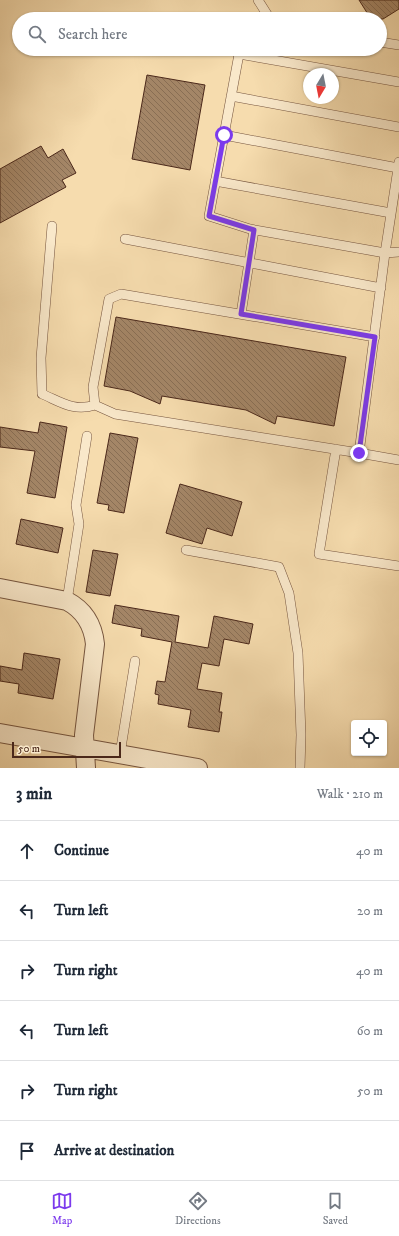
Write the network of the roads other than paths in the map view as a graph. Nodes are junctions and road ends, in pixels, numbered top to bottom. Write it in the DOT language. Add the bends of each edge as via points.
graph roads {
  1 [pos="258,0"];
  2 [pos="266,12"];
  3 [pos="387,43"];
  4 [pos="399,45"];
  5 [pos="240,56"];
  6 [pos="266,56"];
  7 [pos="399,82"];
  8 [pos="231,96"];
  9 [pos="399,127"];
  10 [pos="224,135"];
  11 [pos="399,165"];
  12 [pos="215,181"];
  13 [pos="391,213"];
  14 [pos="52,226"];
  15 [pos="254,230"];
  16 [pos="125,240"];
  17 [pos="399,252"];
  18 [pos="385,253"];
  19 [pos="249,263"];
  20 [pos="381,288"];
  21 [pos="241,314"];
  22 [pos="375,337"];
  23 [pos="95,404"];
  24 [pos="87,436"];
  25 [pos="336,449"];
  26 [pos="359,453"];
  27 [pos="399,460"];
  28 [pos="186,550"];
  29 [pos="399,566"];
  30 [pos="0,588"];
  31 [pos="66,601"];
  32 [pos="135,661"];
  33 [pos="0,733"];
  34 [pos="86,748"];
  35 [pos="120,754"];
  36 [pos="86,768"];
  37 [pos="198,768"];
  38 [pos="300,768"];
  1 -- 2 [label="lane"];
  3 -- 4 [label="lane"];
  5 -- 8 [label="lane"];
  6 -- 7 [label="lane"];
  8 -- 9 [label="lane"];
  8 -- 10 [label="lane"];
  10 -- 11 [label="lane"];
  10 -- 12 [label="lane"];
  11 -- 13 [label="lane"];
  12 -- 13 [label="lane"];
  12 -- 15 [label="lane" via="209,216"];
  13 -- 18 [label="lane"];
  14 -- 23 [label="lane" via="40,358 42,394 70,406 84,408"];
  15 -- 18 [label="lane"];
  15 -- 19 [label="lane"];
  16 -- 19 [label="lane"];
  17 -- 18 [label="lane"];
  18 -- 20 [label="lane"];
  19 -- 20 [label="lane"];
  19 -- 21 [label="lane"];
  20 -- 22 [label="lane"];
  21 -- 22 [label="lane"];
  21 -- 23 [label="lane" via="121,294 109,299 93,386"];
  22 -- 26 [label="lane"];
  23 -- 25 [label="lane" via="115,414"];
  24 -- 31 [label="lane" via="76,506 79,524"];
  25 -- 26 [label="lane"];
  25 -- 29 [label="lane" via="319,554"];
  26 -- 27 [label="lane"];
  28 -- 38 [label="lane" via="278,567 289,593 298,653"];
  30 -- 31 [label="street"];
  31 -- 34 [label="street" via="74,605 88,620 94,633 95,644 84,735"];
  32 -- 35 [label="lane"];
  33 -- 34 [label="street"];
  34 -- 35 [label="street"];
  34 -- 36 [label="street"];
  35 -- 37 [label="street"];
}
